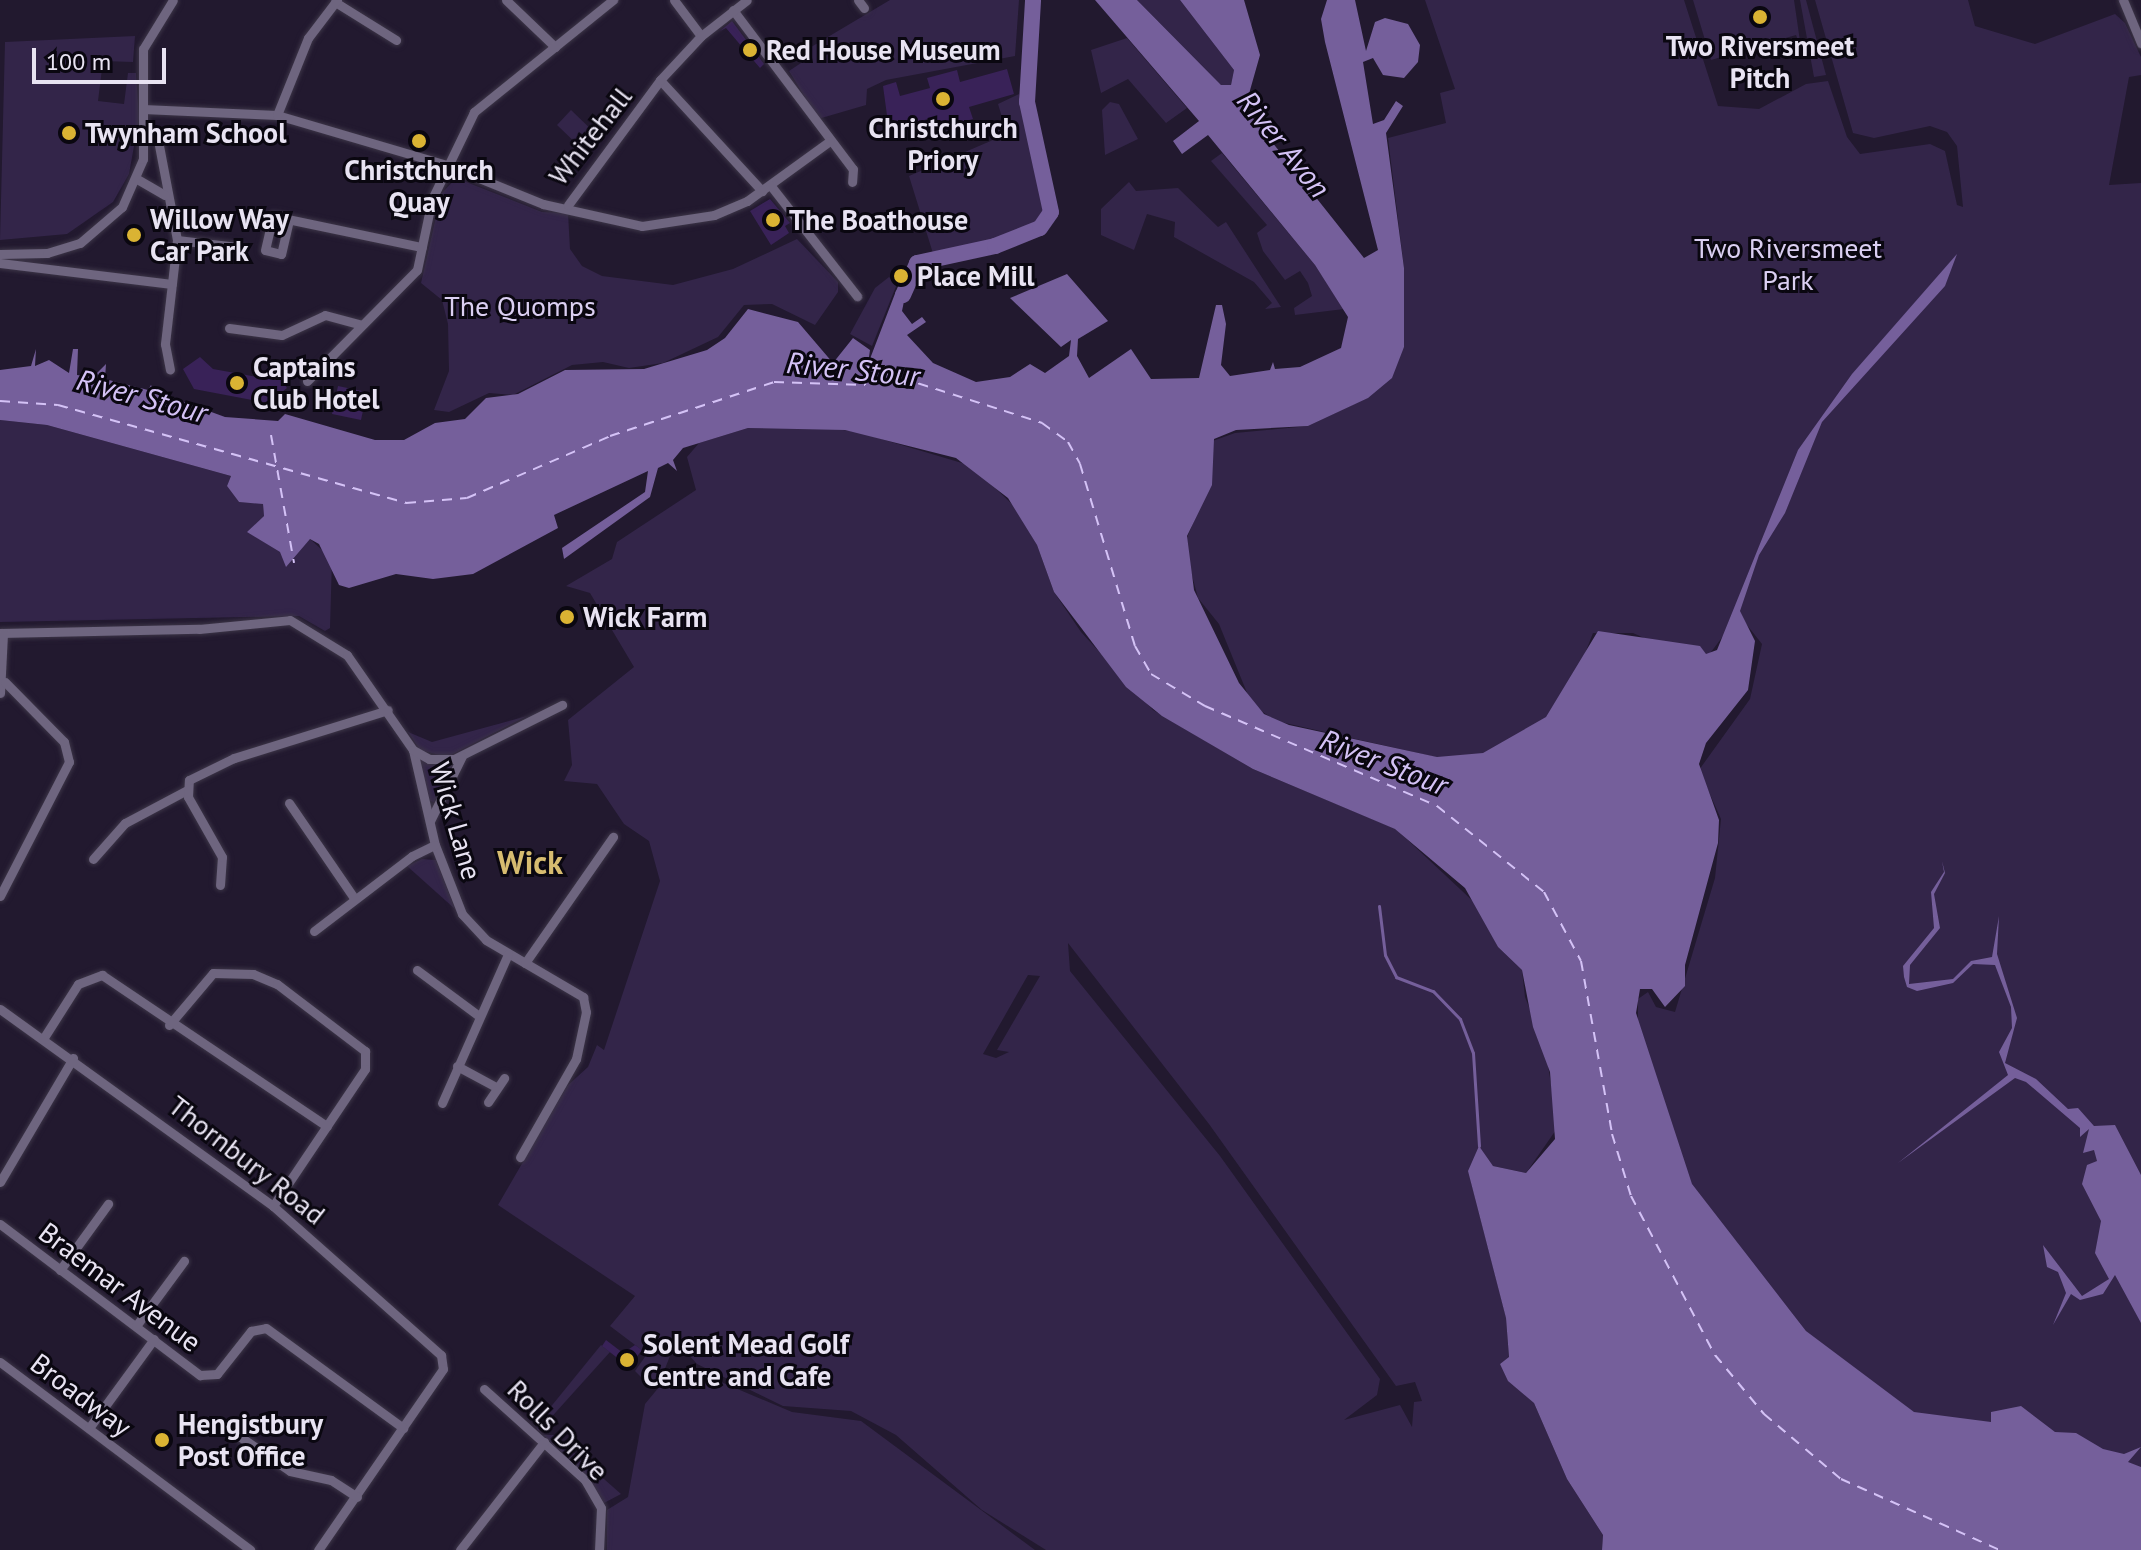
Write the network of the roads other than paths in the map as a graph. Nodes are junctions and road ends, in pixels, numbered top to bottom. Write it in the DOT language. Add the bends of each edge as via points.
graph roads {
  1 [pos="173,0"];
  2 [pos="506,0"];
  3 [pos="613,0"];
  4 [pos="674,0"];
  5 [pos="747,0"];
  6 [pos="2123,0"];
  7 [pos="336,1"];
  8 [pos="733,10"];
  9 [pos="701,36"];
  10 [pos="396,40"];
  11 [pos="2141,43"];
  12 [pos="555,47"];
  13 [pos="660,80"];
  14 [pos="143,109"];
  15 [pos="277,115"];
  16 [pos="157,135"];
  17 [pos="830,141"];
  18 [pos="447,165"];
  19 [pos="137,179"];
  20 [pos="852,182"];
  21 [pos="767,189"];
  22 [pos="165,195"];
  23 [pos="568,205"];
  24 [pos="289,220"];
  25 [pos="177,240"];
  26 [pos="238,247"];
  27 [pos="422,247"];
  28 [pos="0,254"];
  29 [pos="0,263"];
  30 [pos="172,284"];
  31 [pos="857,296"];
  32 [pos="362,325"];
  33 [pos="229,328"];
  34 [pos="170,370"];
  35 [pos="307,381"];
  36 [pos="2,633"];
  37 [pos="5,682"];
  38 [pos="0,693"];
  39 [pos="562,705"];
  40 [pos="388,710"];
  41 [pos="413,750"];
  42 [pos="462,756"];
  43 [pos="187,790"];
  44 [pos="289,803"];
  45 [pos="429,823"];
  46 [pos="613,837"];
  47 [pos="435,845"];
  48 [pos="93,859"];
  49 [pos="220,885"];
  50 [pos="0,896"];
  51 [pos="354,898"];
  52 [pos="314,931"];
  53 [pos="508,954"];
  54 [pos="525,963"];
  55 [pos="417,970"];
  56 [pos="0,1009"];
  57 [pos="479,1016"];
  58 [pos="169,1025"];
  59 [pos="43,1039"];
  60 [pos="73,1058"];
  61 [pos="457,1066"];
  62 [pos="504,1078"];
  63 [pos="496,1087"];
  64 [pos="488,1102"];
  65 [pos="442,1103"];
  66 [pos="327,1126"];
  67 [pos="520,1157"];
  68 [pos="0,1182"];
  69 [pos="108,1204"];
  70 [pos="273,1206"];
  71 [pos="0,1224"];
  72 [pos="184,1261"];
  73 [pos="60,1270"];
  74 [pos="136,1326"];
  75 [pos="154,1339"];
  76 [pos="0,1362"];
  77 [pos="484,1389"];
  78 [pos="89,1428"];
  79 [pos="403,1428"];
  80 [pos="239,1436"];
  81 [pos="544,1442"];
  82 [pos="357,1497"];
  83 [pos="250,1550"];
  84 [pos="318,1550"];
  85 [pos="460,1550"];
  86 [pos="599,1550"];
  1 -- 14 [label="street" via="143,49"];
  2 -- 12 [label="street"];
  3 -- 12 [label="street"];
  4 -- 9 [label="street"];
  5 -- 8 [label="street, Whitehall"];
  6 -- 11 [label="street"];
  7 -- 10 [label="street"];
  7 -- 15 [label="street" via="308,38"];
  8 -- 9 [label="street, Whitehall"];
  8 -- 17 [label="street"];
  9 -- 13 [label="street, Whitehall"];
  12 -- 18 [label="street" via="474,112"];
  13 -- 21 [label="street"];
  13 -- 23 [label="street, Whitehall"];
  14 -- 15 [label="street, Whitehall"];
  14 -- 19 [label="street"];
  15 -- 18 [label="street, Whitehall"];
  16 -- 22 [label="street"];
  17 -- 20 [label="street" via="853,169"];
  17 -- 21 [label="street"];
  18 -- 23 [label="street, Whitehall" via="543,204"];
  18 -- 27 [label="street"];
  19 -- 22 [label="street"];
  19 -- 28 [label="street" via="112,219 80,243 47,253"];
  21 -- 23 [label="street" via="714,215 673,224 642,226"];
  21 -- 31 [label="street"];
  22 -- 25 [label="street"];
  24 -- 27 [label="street"];
  25 -- 26 [label="street"];
  25 -- 30 [label="street"];
  27 -- 32 [label="street" via="417,270"];
  29 -- 30 [label="street"];
  30 -- 34 [label="street" via="165,344"];
  32 -- 33 [label="street" via="325,315 282,335"];
  32 -- 35 [label="street"];
  36 -- 37 [label="street"];
  36 -- 40 [label="street, Wick Lane" via="296,620 347,655"];
  37 -- 38 [label="street"];
  37 -- 50 [label="street" via="64,742 69,762"];
  39 -- 42 [label="street, Wick Lane"];
  40 -- 41 [label="street, Wick Lane"];
  40 -- 43 [label="street" via="224,762 195,775"];
  41 -- 42 [label="street, Wick Lane" via="438,760"];
  41 -- 45 [label="street, Wick Lane"];
  42 -- 45 [label="street"];
  43 -- 48 [label="street" via="125,823"];
  43 -- 49 [label="street" via="218,845"];
  44 -- 51 [label="street"];
  45 -- 47 [label="street, Wick Lane"];
  46 -- 54 [label="street"];
  47 -- 51 [label="street"];
  47 -- 53 [label="street, Wick Lane" via="462,914"];
  51 -- 52 [label="street"];
  53 -- 54 [label="street, Wick Lane"];
  53 -- 57 [label="street"];
  54 -- 67 [label="street, Wick Lane" via="571,986 586,1012 576,1059"];
  55 -- 57 [label="street"];
  56 -- 59 [label="street, Thornbury Road"];
  57 -- 61 [label="street"];
  58 -- 59 [label="street" via="110,978 93,976 78,984"];
  58 -- 66 [label="street"];
  58 -- 66 [label="street" via="213,973 281,980 365,1051 365,1069"];
  59 -- 60 [label="street, Thornbury Road"];
  60 -- 68 [label="street"];
  60 -- 70 [label="street, Thornbury Road"];
  61 -- 63 [label="street"];
  61 -- 65 [label="street"];
  62 -- 63 [label="street"];
  63 -- 64 [label="street"];
  66 -- 70 [label="street"];
  69 -- 73 [label="street"];
  70 -- 79 [label="street, Thornbury Road" via="438,1351 443,1369"];
  71 -- 73 [label="street, Braemar Avenue"];
  72 -- 74 [label="street"];
  73 -- 74 [label="street, Braemar Avenue"];
  74 -- 75 [label="street, Braemar Avenue"];
  75 -- 78 [label="street"];
  75 -- 79 [label="street, Braemar Avenue" via="209,1376 251,1331 266,1328"];
  76 -- 78 [label="street, Broadway"];
  77 -- 81 [label="street, Rolls Drive"];
  78 -- 83 [label="street, Broadway"];
  79 -- 82 [label="street"];
  80 -- 82 [label="street" via="290,1471 331,1480"];
  81 -- 85 [label="street"];
  81 -- 86 [label="street, Rolls Drive" via="594,1492 603,1523"];
  82 -- 84 [label="street"];
}
